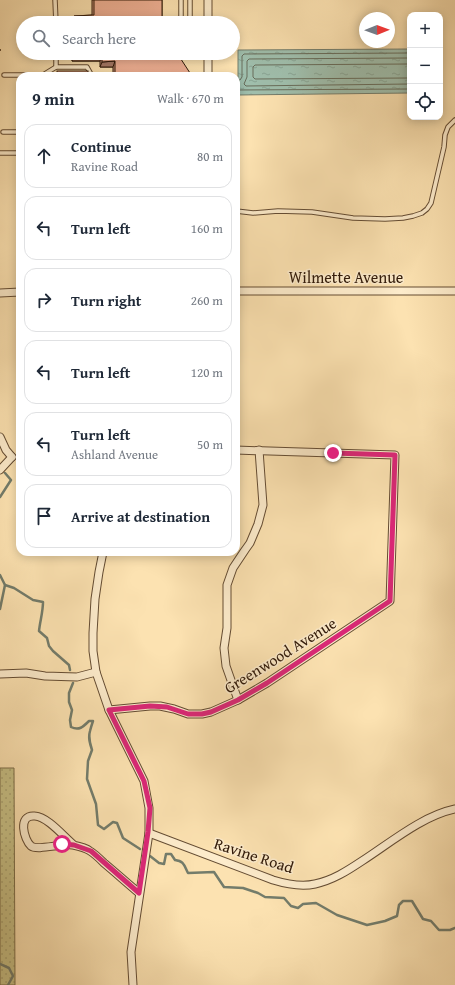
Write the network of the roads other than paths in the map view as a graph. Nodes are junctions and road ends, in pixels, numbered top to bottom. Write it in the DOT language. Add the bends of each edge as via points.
graph roads {
  1 [pos="55,0"];
  2 [pos="182,0"];
  3 [pos="190,0"];
  4 [pos="208,0"];
  5 [pos="56,16"];
  6 [pos="182,16"];
  7 [pos="190,16"];
  8 [pos="208,16"];
  9 [pos="56,60"];
  10 [pos="208,60"];
  11 [pos="56,67"];
  12 [pos="47,72"];
  13 [pos="90,72"];
  14 [pos="208,72"];
  15 [pos="4,75"];
  16 [pos="16,75"];
  17 [pos="455,120"];
  18 [pos="3,132"];
  19 [pos="16,132"];
  20 [pos="0,153"];
  21 [pos="16,153"];
  22 [pos="240,211"];
  23 [pos="240,290"];
  24 [pos="455,291"];
  25 [pos="16,292"];
  26 [pos="0,293"];
  27 [pos="0,437"];
  28 [pos="240,450"];
  29 [pos="259,450"];
  30 [pos="12,457"];
  31 [pos="16,458"];
  32 [pos="0,470"];
  33 [pos="102,556"];
  34 [pos="96,672"];
  35 [pos="0,674"];
  36 [pos="238,700"];
  37 [pos="109,710"];
  38 [pos="455,810"];
  39 [pos="148,832"];
  40 [pos="74,845"];
  41 [pos="139,893"];
  42 [pos="133,985"];
  1 -- 5 [label="lane"];
  2 -- 6 [label="lane"];
  3 -- 7 [label="lane"];
  4 -- 8 [label="street"];
  9 -- 11 [label="lane"];
  10 -- 14 [label="street"];
  11 -- 12 [label="lane"];
  11 -- 13 [label="lane" via="87,67"];
  15 -- 16 [label="lane"];
  17 -- 22 [label="lane" via="445,135 431,203 422,213 386,219 353,218 312,212"];
  18 -- 19 [label="lane"];
  20 -- 21 [label="lane"];
  23 -- 24 [label="street, Wilmette Avenue"];
  25 -- 26 [label="street"];
  27 -- 30 [label="street"];
  28 -- 29 [label="street"];
  29 -- 36 [label="street" via="263,505 250,543 233,568 227,585 227,628 224,648 226,666"];
  29 -- 36 [label="street, Greenwood Avenue" via="395,455 390,601"];
  30 -- 31 [label="street"];
  30 -- 32 [label="street"];
  33 -- 34 [label="street" via="93,633"];
  34 -- 35 [label="street" via="77,677 26,673"];
  34 -- 37 [label="street"];
  36 -- 37 [label="street, Greenwood Avenue" via="202,714 188,714 160,706"];
  37 -- 39 [label="street" via="144,781 150,808"];
  38 -- 39 [label="street, Ravine Road" via="444,812 415,826 346,871 330,880 314,884 288,884 273,880"];
  39 -- 41 [label="street"];
  40 -- 40 [label="street" via="32,847 25,834 24,822 28,817 38,816"];
  40 -- 41 [label="street" via="91,851"];
  41 -- 42 [label="street" via="131,952"];
}
